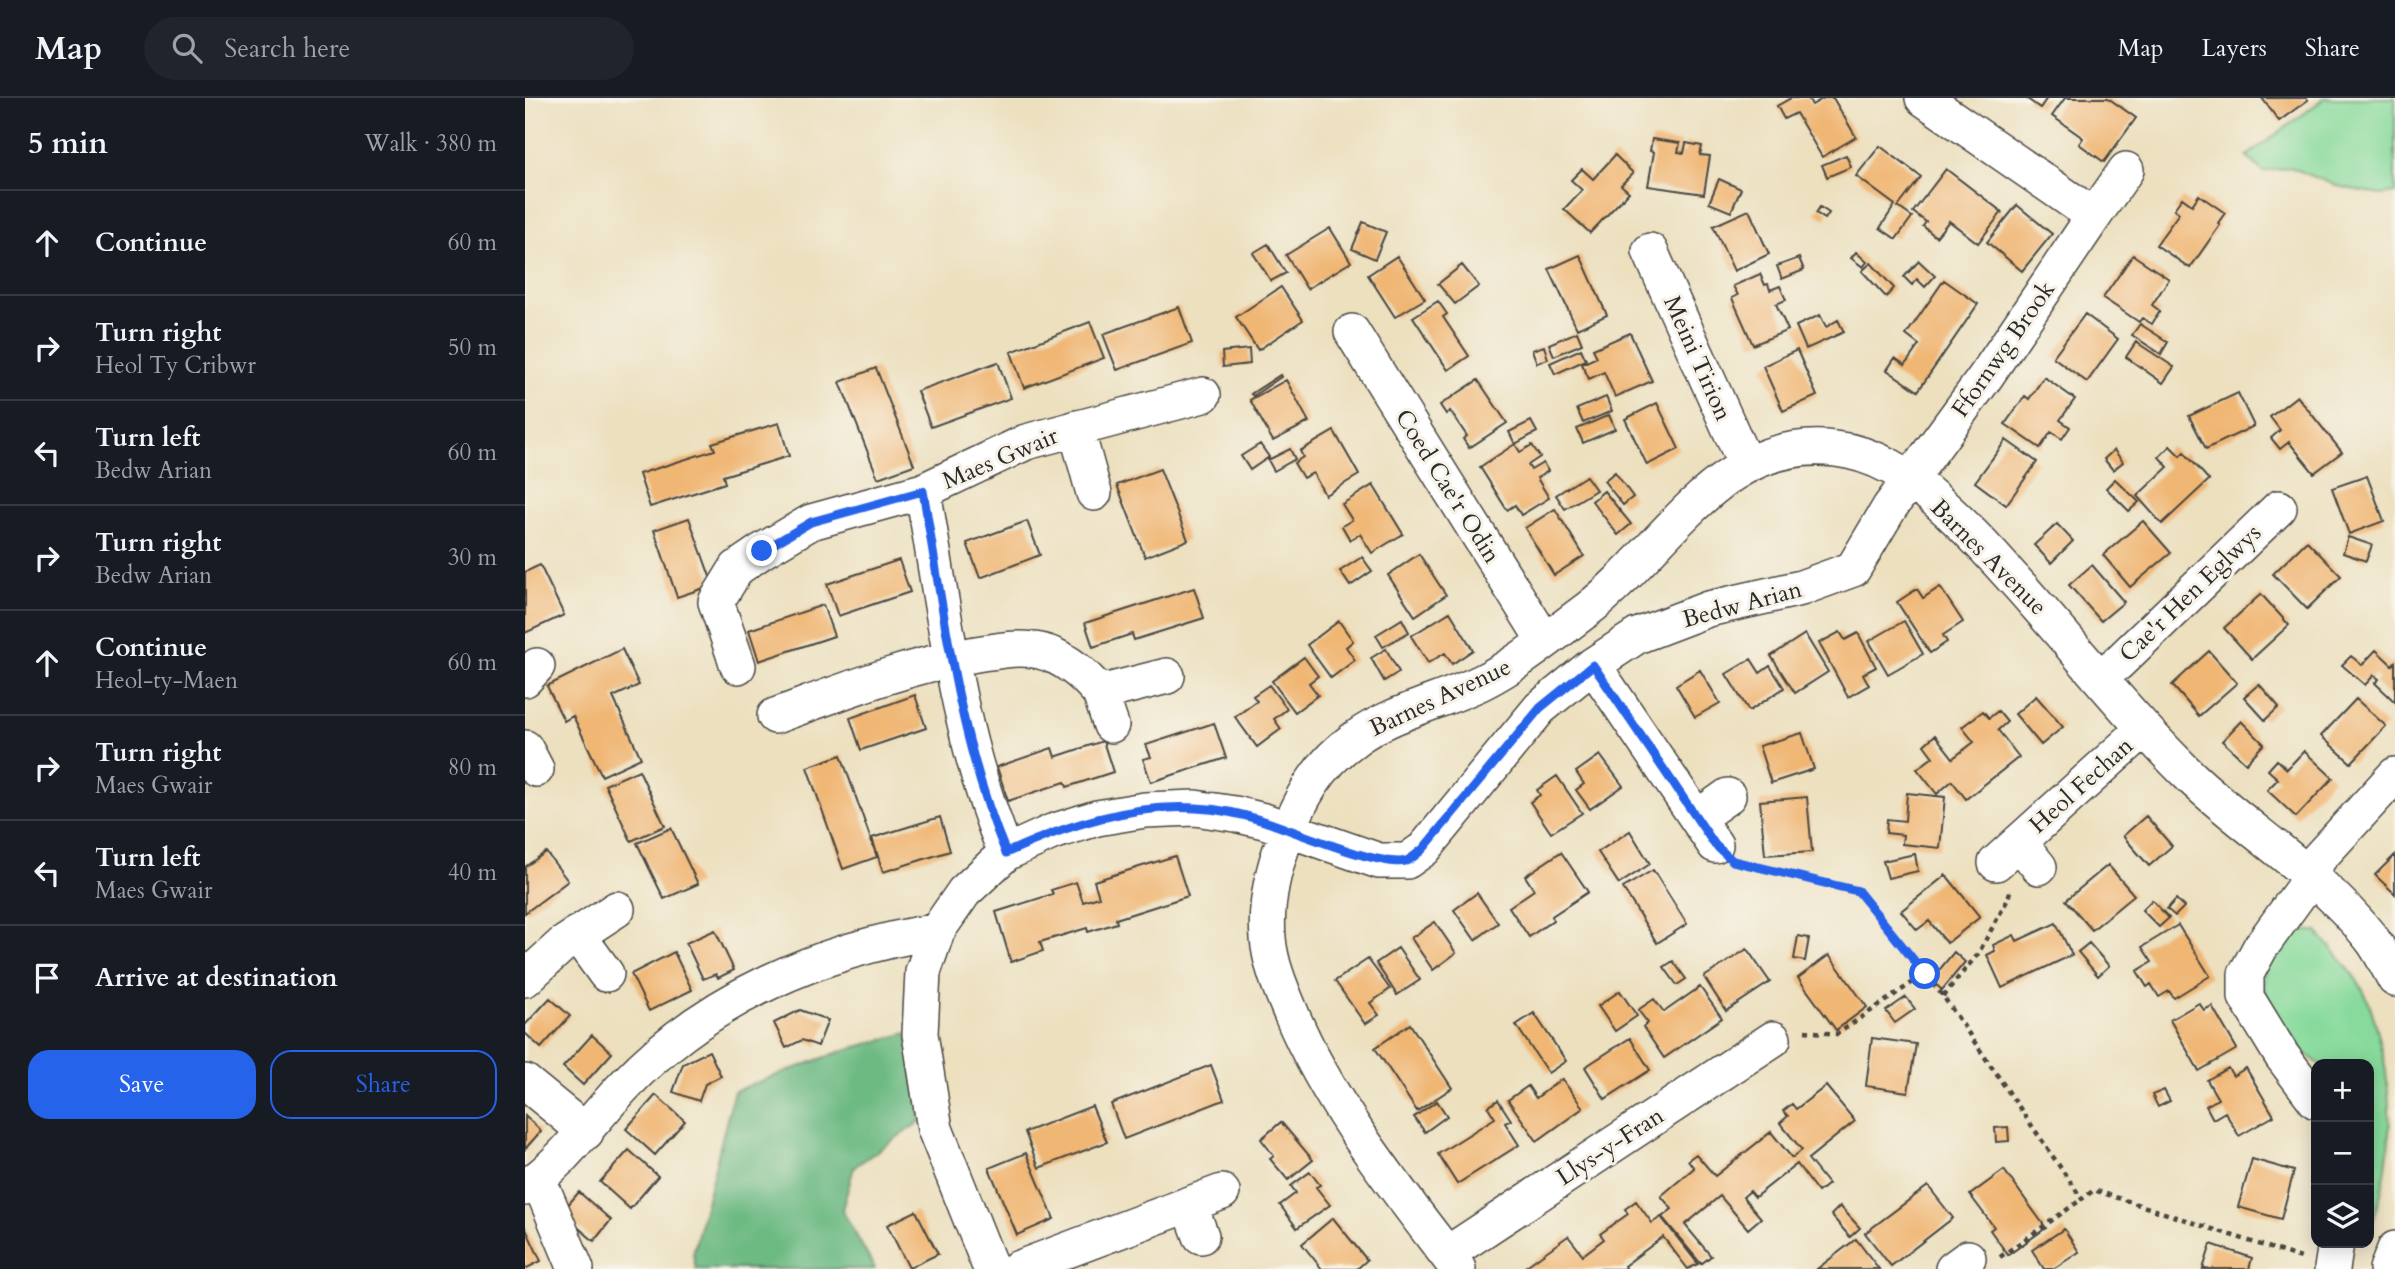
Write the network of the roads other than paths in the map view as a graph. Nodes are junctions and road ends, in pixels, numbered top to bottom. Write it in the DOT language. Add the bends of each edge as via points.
graph roads {
  1 [pos="1923,98"];
  2 [pos="2126,170"];
  3 [pos="2094,216"];
  4 [pos="1650,251"];
  5 [pos="1352,332"];
  6 [pos="1203,395"];
  7 [pos="1076,428"];
  8 [pos="1746,465"];
  9 [pos="1911,481"];
  10 [pos="923,491"];
  11 [pos="1094,493"];
  12 [pos="2279,508"];
  13 [pos="1544,640"];
  14 [pos="951,658"];
  15 [pos="1593,665"];
  16 [pos="738,666"];
  17 [pos="1167,676"];
  18 [pos="2100,677"];
  19 [pos="775,716"];
  20 [pos="2144,729"];
  21 [pos="2395,775"];
  22 [pos="1728,796"];
  23 [pos="1288,830"];
  24 [pos="1006,853"];
  25 [pos="2015,856"];
  26 [pos="2312,876"];
  27 [pos="617,909"];
  28 [pos="937,931"];
  29 [pos="577,934"];
  30 [pos="606,974"];
  31 [pos="525,979"];
  32 [pos="2395,979"];
  33 [pos="1773,1040"];
  34 [pos="525,1082"];
  35 [pos="2311,1094"];
  36 [pos="586,1132"];
  37 [pos="531,1183"];
  38 [pos="1222,1192"];
  39 [pos="1189,1204"];
  40 [pos="1202,1236"];
  41 [pos="2335,1248"];
  42 [pos="2395,1249"];
  43 [pos="1452,1262"];
  44 [pos="576,1269"];
  45 [pos="991,1269"];
  46 [pos="1017,1269"];
  47 [pos="2332,1269"];
  48 [pos="2387,1269"];
  1 -- 3 [label="street"];
  2 -- 3 [label="street, Ffornwg Brook"];
  3 -- 9 [label="street, Ffornwg Brook"];
  4 -- 8 [label="street, Meini Tirion"];
  5 -- 13 [label="street, Coed Cae'r Odin"];
  6 -- 7 [label="street, Maes Gwair"];
  7 -- 10 [label="street, Maes Gwair" via="1026,442"];
  7 -- 11 [label="street, Maes Gwair"];
  8 -- 9 [label="street, Barnes Avenue" via="1788,451 1832,449 1874,459"];
  8 -- 13 [label="street, Barnes Avenue" via="1682,515 1591,606"];
  9 -- 15 [label="street, Bedw Arian" via="1853,569 1801,588 1708,609 1637,636"];
  9 -- 18 [label="street, Barnes Avenue" via="1973,534"];
  10 -- 14 [label="street, Maes Gwair"];
  10 -- 16 [label="street, Maes Gwair" via="811,522 737,568 716,602"];
  12 -- 18 [label="street, Cae'r Hen Eglwys"];
  13 -- 23 [label="street, Barnes Avenue" via="1482,682 1357,736 1315,777 1297,804"];
  14 -- 17 [label="street" via="1003,649 1038,650 1061,658 1087,677 1106,709"];
  14 -- 19 [label="street" via="888,674"];
  14 -- 24 [label="street, Maes Gwair" via="970,751"];
  15 -- 22 [label="street" via="1709,836"];
  15 -- 23 [label="street, Bedw Arian" via="1540,708 1423,849 1407,861 1378,861"];
  18 -- 20 [label="street, Barnes Avenue"];
  20 -- 25 [label="street, Heol Fechan"];
  20 -- 26 [label="street, Barnes Avenue" via="2196,781"];
  21 -- 26 [label="street" via="2318,859"];
  23 -- 24 [label="street, Bedw Arian" via="1195,808 1145,810 1097,818"];
  23 -- 43 [label="street, Barnes Avenue" via="1271,876 1268,939 1274,970 1305,1047 1339,1104"];
  24 -- 28 [label="street, Bedw Arian" via="964,892"];
  26 -- 32 [label="street, Barnes Avenue" via="2373,940"];
  26 -- 35 [label="street" via="2246,974 2246,998"];
  27 -- 29 [label="street"];
  28 -- 36 [label="street" via="838,954 749,991 669,1044 625,1085"];
  28 -- 45 [label="street, Bedw Arian" via="923,972 920,1034 935,1129"];
  29 -- 30 [label="street"];
  29 -- 31 [label="street"];
  33 -- 43 [label="street, Llys-y-Fran"];
  34 -- 36 [label="street"];
  36 -- 37 [label="street" via="560,1161"];
  37 -- 44 [label="street"];
  38 -- 39 [label="street"];
  39 -- 40 [label="street"];
  39 -- 46 [label="street"];
  41 -- 47 [label="street"];
  42 -- 48 [label="street"];
}
